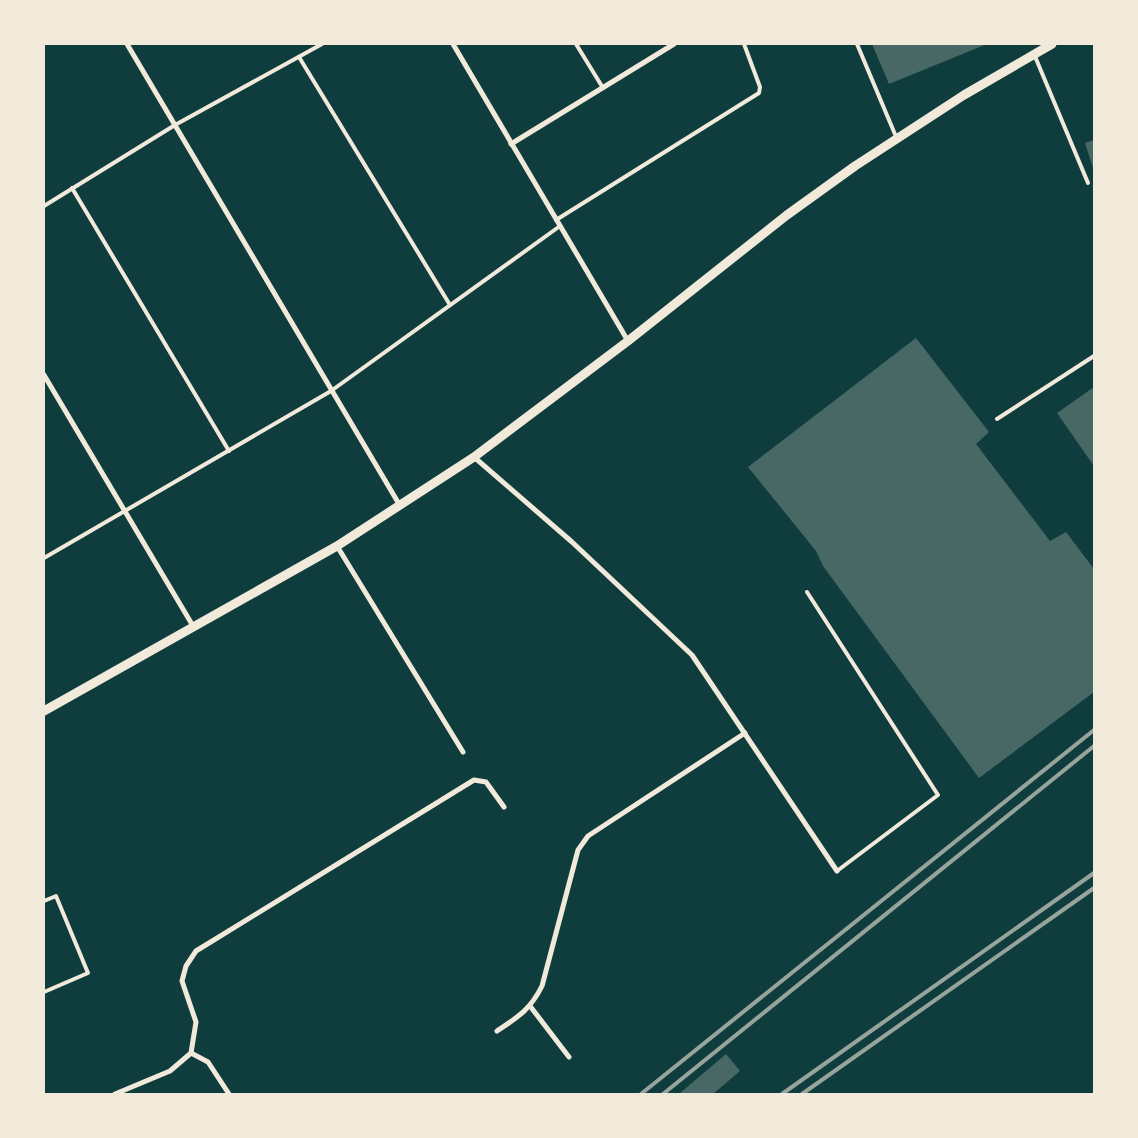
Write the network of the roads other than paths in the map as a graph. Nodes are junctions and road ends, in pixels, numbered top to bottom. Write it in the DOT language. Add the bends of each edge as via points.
graph roads {
  1 [pos="127,44"];
  2 [pos="322,44"];
  3 [pos="453,44"];
  4 [pos="576,44"];
  5 [pos="674,44"];
  6 [pos="744,44"];
  7 [pos="857,44"];
  8 [pos="1052,44"];
  9 [pos="1034,54"];
  10 [pos="299,56"];
  11 [pos="603,88"];
  12 [pos="175,125"];
  13 [pos="897,139"];
  14 [pos="511,144"];
  15 [pos="1088,183"];
  16 [pos="72,188"];
  17 [pos="44,206"];
  18 [pos="556,220"];
  19 [pos="560,226"];
  20 [pos="450,305"];
  21 [pos="628,341"];
  22 [pos="1094,356"];
  23 [pos="44,375"];
  24 [pos="331,391"];
  25 [pos="998,419"];
  26 [pos="229,451"];
  27 [pos="474,457"];
  28 [pos="399,504"];
  29 [pos="125,512"];
  30 [pos="337,546"];
  31 [pos="44,558"];
  32 [pos="807,592"];
  33 [pos="193,626"];
  34 [pos="44,711"];
  35 [pos="745,733"];
  36 [pos="463,752"];
  37 [pos="504,807"];
  38 [pos="837,871"];
  39 [pos="44,901"];
  40 [pos="44,992"];
  41 [pos="530,1006"];
  42 [pos="497,1031"];
  43 [pos="192,1054"];
  44 [pos="569,1057"];
  45 [pos="115,1094"];
  46 [pos="229,1094"];
  1 -- 12 [label="street"];
  2 -- 10 [label="lane"];
  3 -- 14 [label="street"];
  4 -- 11 [label="lane"];
  5 -- 11 [label="street"];
  6 -- 18 [label="lane" via="760,87 759,93"];
  7 -- 13 [label="lane"];
  8 -- 9 [label="street"];
  9 -- 13 [label="street"];
  9 -- 15 [label="lane"];
  10 -- 12 [label="lane"];
  10 -- 20 [label="lane"];
  11 -- 14 [label="street"];
  12 -- 16 [label="lane"];
  12 -- 24 [label="street"];
  13 -- 21 [label="street" via="787,215"];
  14 -- 18 [label="street"];
  16 -- 17 [label="lane"];
  16 -- 26 [label="lane"];
  18 -- 19 [label="street"];
  19 -- 20 [label="lane"];
  19 -- 21 [label="street"];
  20 -- 24 [label="lane"];
  21 -- 27 [label="street"];
  22 -- 25 [label="lane"];
  23 -- 29 [label="street"];
  24 -- 26 [label="lane"];
  24 -- 28 [label="street"];
  26 -- 29 [label="lane"];
  27 -- 28 [label="street"];
  27 -- 35 [label="street" via="572,542 692,655"];
  28 -- 30 [label="street"];
  29 -- 31 [label="lane"];
  29 -- 33 [label="street"];
  30 -- 33 [label="street"];
  30 -- 36 [label="street"];
  32 -- 38 [label="lane" via="938,795"];
  33 -- 34 [label="street"];
  35 -- 38 [label="street"];
  35 -- 41 [label="street" via="588,836 578,850 542,986"];
  37 -- 43 [label="street" via="486,782 474,780 196,951 186,966 182,981 196,1022"];
  39 -- 40 [label="lane" via="56,896 88,973"];
  41 -- 42 [label="street"];
  41 -- 44 [label="street"];
  43 -- 45 [label="street" via="170,1071"];
  43 -- 46 [label="street" via="208,1062"];
}
